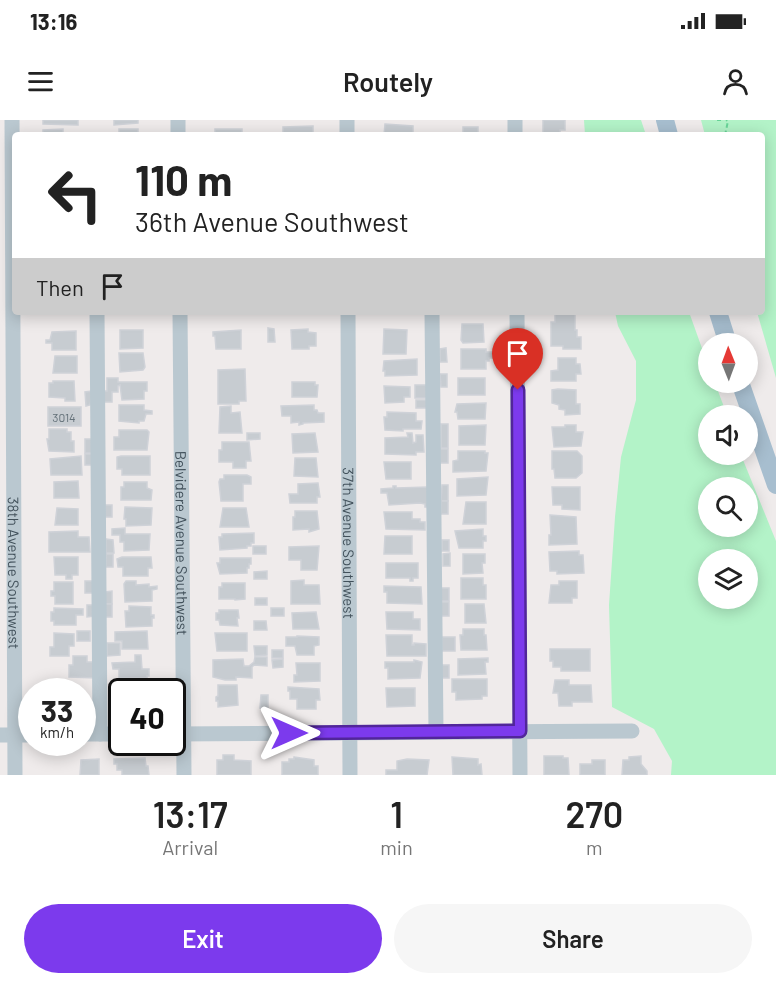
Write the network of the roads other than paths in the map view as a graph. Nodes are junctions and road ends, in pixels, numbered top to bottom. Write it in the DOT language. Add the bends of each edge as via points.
graph roads {
  1 [pos="12,120"];
  2 [pos="9,308"];
  3 [pos="97,315"];
  4 [pos="180,315"];
  5 [pos="348,315"];
  6 [pos="432,315"];
  7 [pos="517,315"];
  8 [pos="719,315"];
  9 [pos="725,333"];
  10 [pos="744,393"];
  11 [pos="776,484"];
  12 [pos="178,678"];
  13 [pos="520,731"];
  14 [pos="632,731"];
  15 [pos="350,732"];
  16 [pos="435,732"];
  17 [pos="96,734"];
  18 [pos="100,734"];
  19 [pos="108,734"];
  20 [pos="186,734"];
  21 [pos="8,735"];
  22 [pos="181,756"];
  23 [pos="15,775"];
  24 [pos="184,775"];
  25 [pos="350,775"];
  26 [pos="520,775"];
  1 -- 2 [label="street, 38th Avenue Southwest"];
  2 -- 21 [label="street, 38th Avenue Southwest"];
  3 -- 18 [label="street"];
  4 -- 12 [label="street, Belvidere Avenue Southwest"];
  5 -- 15 [label="street, 37th Avenue Southwest"];
  6 -- 16 [label="street"];
  7 -- 13 [label="street"];
  8 -- 9 [label="main road"];
  10 -- 11 [label="main road"];
  13 -- 14 [label="street"];
  13 -- 16 [label="street"];
  13 -- 26 [label="street"];
  15 -- 16 [label="street"];
  15 -- 20 [label="street"];
  15 -- 25 [label="street, 37th Avenue Southwest"];
  17 -- 18 [label="street"];
  18 -- 19 [label="street"];
  21 -- 23 [label="street, 38th Avenue Southwest"];
  22 -- 24 [label="street, Belvidere Avenue Southwest"];
}
